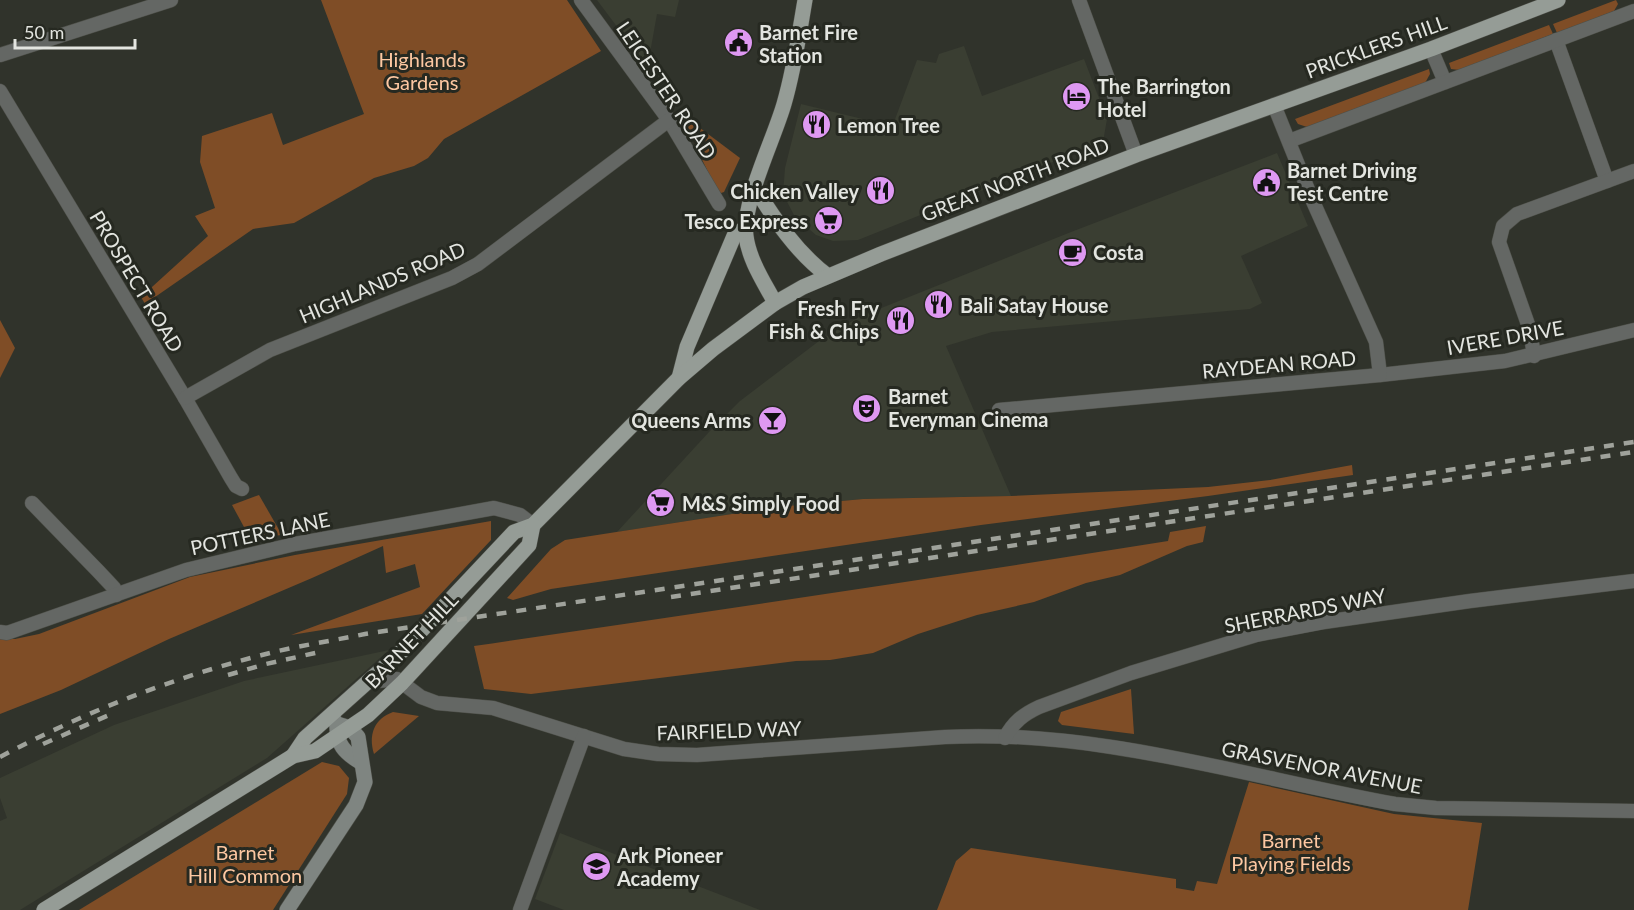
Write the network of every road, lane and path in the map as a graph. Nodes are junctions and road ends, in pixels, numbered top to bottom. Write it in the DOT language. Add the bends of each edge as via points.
graph roads {
  1 [pos="171,0"];
  2 [pos="581,0"];
  3 [pos="805,0"];
  4 [pos="1079,0"];
  5 [pos="1558,0"];
  6 [pos="1632,8"];
  7 [pos="1556,40"];
  8 [pos="1431,49"];
  9 [pos="0,55"];
  10 [pos="1445,82"];
  11 [pos="0,91"];
  12 [pos="1274,105"];
  13 [pos="5,112"];
  14 [pos="669,120"];
  15 [pos="1289,141"];
  16 [pos="1136,155"];
  17 [pos="1634,171"];
  18 [pos="1607,180"];
  19 [pos="755,188"];
  20 [pos="719,204"];
  21 [pos="746,227"];
  22 [pos="828,276"];
  23 [pos="775,303"];
  24 [pos="1634,330"];
  25 [pos="1534,356"];
  26 [pos="1380,375"];
  27 [pos="679,378"];
  28 [pos="185,398"];
  29 [pos="999,410"];
  30 [pos="242,489"];
  31 [pos="32,503"];
  32 [pos="533,525"];
  33 [pos="1634,581"];
  34 [pos="116,595"];
  35 [pos="0,632"];
  36 [pos="402,651"];
  37 [pos="399,681"];
  38 [pos="369,682"];
  39 [pos="338,726"];
  40 [pos="584,736"];
  41 [pos="1005,738"];
  42 [pos="293,756"];
  43 [pos="1634,811"];
  44 [pos="44,910"];
  45 [pos="287,910"];
  46 [pos="520,910"];
  1 -- 9 [label="street"];
  2 -- 14 [label="street, LEICESTER ROAD"];
  3 -- 19 [label="main road" via="784,106"];
  4 -- 16 [label="street"];
  5 -- 8 [label="main road, PRICKLERS HILL"];
  6 -- 7 [label="street"];
  7 -- 10 [label="street"];
  7 -- 18 [label="street"];
  8 -- 10 [label="street"];
  8 -- 12 [label="main road, PRICKLERS HILL"];
  10 -- 15 [label="street"];
  11 -- 13 [label="street, PROSPECT ROAD"];
  12 -- 15 [label="street, RAYDEAN ROAD"];
  12 -- 16 [label="main road, GREAT NORTH ROAD"];
  13 -- 28 [label="street, PROSPECT ROAD"];
  14 -- 20 [label="street, LEICESTER ROAD"];
  14 -- 28 [label="street, HIGHLANDS ROAD" via="478,264 452,278 270,350"];
  15 -- 26 [label="street, RAYDEAN ROAD" via="1376,342"];
  16 -- 22 [label="main road, GREAT NORTH ROAD"];
  17 -- 18 [label="street"];
  18 -- 25 [label="street" via="1516,214 1501,232 1500,247 1530,330"];
  19 -- 21 [label="main road"];
  19 -- 22 [label="main road" via="810,263"];
  21 -- 23 [label="main road" via="749,251"];
  21 -- 27 [label="main road" via="730,245 687,347"];
  22 -- 23 [label="main road, GREAT NORTH ROAD"];
  23 -- 27 [label="main road, BARNET HILL"];
  24 -- 25 [label="street, IVERE DRIVE"];
  25 -- 26 [label="street, IVERE DRIVE"];
  26 -- 29 [label="street, RAYDEAN ROAD"];
  27 -- 32 [label="main road, BARNET HILL"];
  28 -- 30 [label="street, PROSPECT ROAD" via="236,486"];
  31 -- 34 [label="street" via="114,588"];
  32 -- 34 [label="street, POTTERS LANE" via="509,511 485,509 259,551 186,570"];
  32 -- 36 [label="main road, BARNET HILL" via="514,532"];
  32 -- 37 [label="main road, BARNET HILL" via="529,545"];
  33 -- 41 [label="street, SHERRARDS WAY" via="1256,635 1131,673 1040,707 1016,721"];
  34 -- 35 [label="street, POTTERS LANE" via="7,633"];
  36 -- 37 [label="street" via="396,671"];
  36 -- 38 [label="main road, BARNET HILL"];
  37 -- 38 [label="street"];
  37 -- 39 [label="main road, BARNET HILL" via="368,715"];
  37 -- 40 [label="street, FAIRFIELD WAY" via="437,703 493,708"];
  38 -- 39 [label="main road, BARNET HILL"];
  39 -- 42 [label="main road, BARNET HILL" via="315,751"];
  39 -- 42 [label="main road, BARNET HILL" via="305,738"];
  39 -- 45 [label="street" via="358,737 365,782 356,805"];
  40 -- 41 [label="street, FAIRFIELD WAY" via="624,749 697,755 945,737"];
  40 -- 46 [label="street"];
  41 -- 43 [label="street, GRASVENOR AVENUE" via="1134,749 1395,804"];
  42 -- 44 [label="main road, BARNET HILL"];
}
